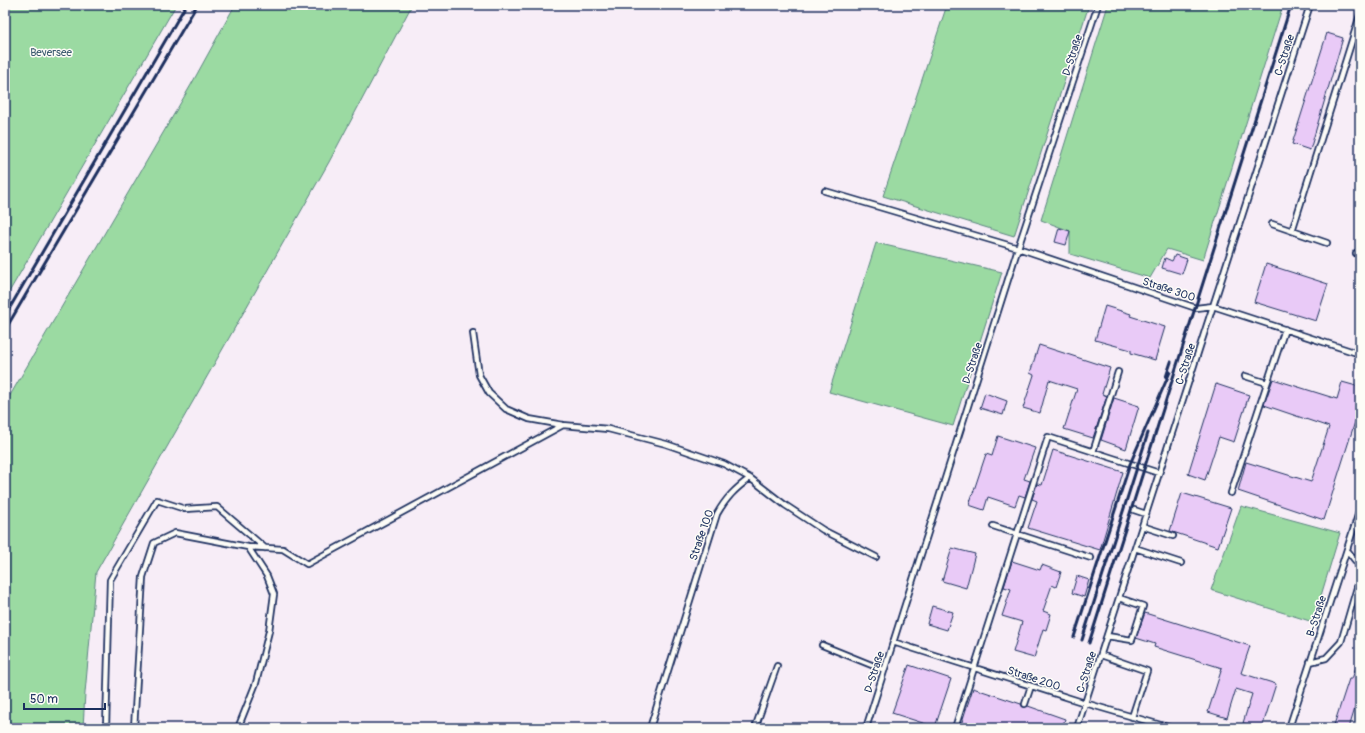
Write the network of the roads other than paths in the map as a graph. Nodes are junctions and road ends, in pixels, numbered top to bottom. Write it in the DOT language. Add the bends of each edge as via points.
graph roads {
  1 [pos="1098,5"];
  2 [pos="1310,5"];
  3 [pos="1360,15"];
  4 [pos="825,191"];
  5 [pos="1272,224"];
  6 [pos="1292,231"];
  7 [pos="1327,242"];
  8 [pos="1018,248"];
  9 [pos="1213,306"];
  10 [pos="1285,330"];
  11 [pos="473,333"];
  12 [pos="1360,354"];
  13 [pos="1118,372"];
  14 [pos="1245,376"];
  15 [pos="1267,383"];
  16 [pos="563,425"];
  17 [pos="1093,452"];
  18 [pos="1159,473"];
  19 [pos="750,478"];
  20 [pos="1231,493"];
  21 [pos="1360,509"];
  22 [pos="1134,510"];
  23 [pos="1146,514"];
  24 [pos="993,526"];
  25 [pos="1142,526"];
  26 [pos="1017,534"];
  27 [pos="1173,536"];
  28 [pos="248,547"];
  29 [pos="265,548"];
  30 [pos="1135,548"];
  31 [pos="1347,550"];
  32 [pos="876,557"];
  33 [pos="1091,558"];
  34 [pos="1181,563"];
  35 [pos="1119,598"];
  36 [pos="1107,636"];
  37 [pos="893,642"];
  38 [pos="822,645"];
  39 [pos="1100,655"];
  40 [pos="1310,662"];
  41 [pos="777,666"];
  42 [pos="974,668"];
  43 [pos="884,670"];
  44 [pos="1031,686"];
  45 [pos="1085,703"];
  46 [pos="1025,704"];
  47 [pos="1132,717"];
  48 [pos="1159,726"];
  49 [pos="106,728"];
  50 [pos="134,728"];
  51 [pos="238,728"];
  52 [pos="650,728"];
  53 [pos="755,728"];
  54 [pos="866,728"];
  55 [pos="955,728"];
  56 [pos="1077,728"];
  57 [pos="1171,728"];
  58 [pos="1289,728"];
  1 -- 8 [label="lane, D-Straße"];
  2 -- 9 [label="lane, C-Straße"];
  3 -- 6 [label="lane"];
  4 -- 8 [label="lane, Straße 300"];
  5 -- 6 [label="lane"];
  6 -- 7 [label="lane"];
  8 -- 9 [label="lane, Straße 300" via="1196,308"];
  8 -- 37 [label="lane, D-Straße"];
  9 -- 10 [label="lane, Straße 300"];
  9 -- 18 [label="lane, C-Straße"];
  10 -- 12 [label="lane, Straße 300"];
  10 -- 15 [label="lane"];
  11 -- 16 [label="lane" via="480,375 489,393 506,409 529,419"];
  13 -- 17 [label="lane"];
  14 -- 15 [label="lane"];
  15 -- 20 [label="lane"];
  16 -- 19 [label="lane" via="608,429 666,444 724,464"];
  16 -- 29 [label="lane" via="307,564 284,549"];
  17 -- 18 [label="lane"];
  17 -- 26 [label="lane" via="1048,437"];
  18 -- 23 [label="lane, C-Straße"];
  19 -- 32 [label="lane" via="823,530"];
  19 -- 52 [label="lane, Straße 100" via="724,501 717,514"];
  21 -- 31 [label="lane, B-Straße"];
  22 -- 23 [label="lane"];
  23 -- 25 [label="lane, C-Straße"];
  24 -- 26 [label="lane"];
  25 -- 27 [label="lane"];
  25 -- 30 [label="lane, C-Straße"];
  26 -- 33 [label="lane"];
  26 -- 42 [label="lane"];
  28 -- 29 [label="lane"];
  28 -- 50 [label="lane" via="175,533 154,543 143,577"];
  28 -- 51 [label="lane" via="267,576 274,594 269,631 256,682"];
  29 -- 49 [label="lane" via="217,507 185,509 157,500 110,580"];
  30 -- 34 [label="lane"];
  30 -- 35 [label="lane, C-Straße"];
  31 -- 40 [label="lane, B-Straße"];
  31 -- 40 [label="lane" via="1358,564 1360,577 1341,642 1326,658"];
  35 -- 36 [label="lane, C-Straße"];
  35 -- 36 [label="lane" via="1143,606 1132,640"];
  36 -- 39 [label="lane, C-Straße"];
  37 -- 42 [label="lane, Straße 200"];
  37 -- 43 [label="lane, D-Straße"];
  38 -- 43 [label="lane"];
  39 -- 45 [label="lane, C-Straße"];
  39 -- 47 [label="lane" via="1147,671"];
  40 -- 58 [label="lane, B-Straße"];
  41 -- 53 [label="lane"];
  42 -- 44 [label="lane, Straße 200"];
  42 -- 55 [label="lane"];
  43 -- 54 [label="lane, D-Straße"];
  44 -- 45 [label="lane, Straße 200"];
  44 -- 46 [label="lane"];
  45 -- 47 [label="lane, Straße 200"];
  45 -- 56 [label="lane, C-Straße"];
  47 -- 48 [label="lane, Straße 200"];
  48 -- 57 [label="lane, Straße 200"];
}
